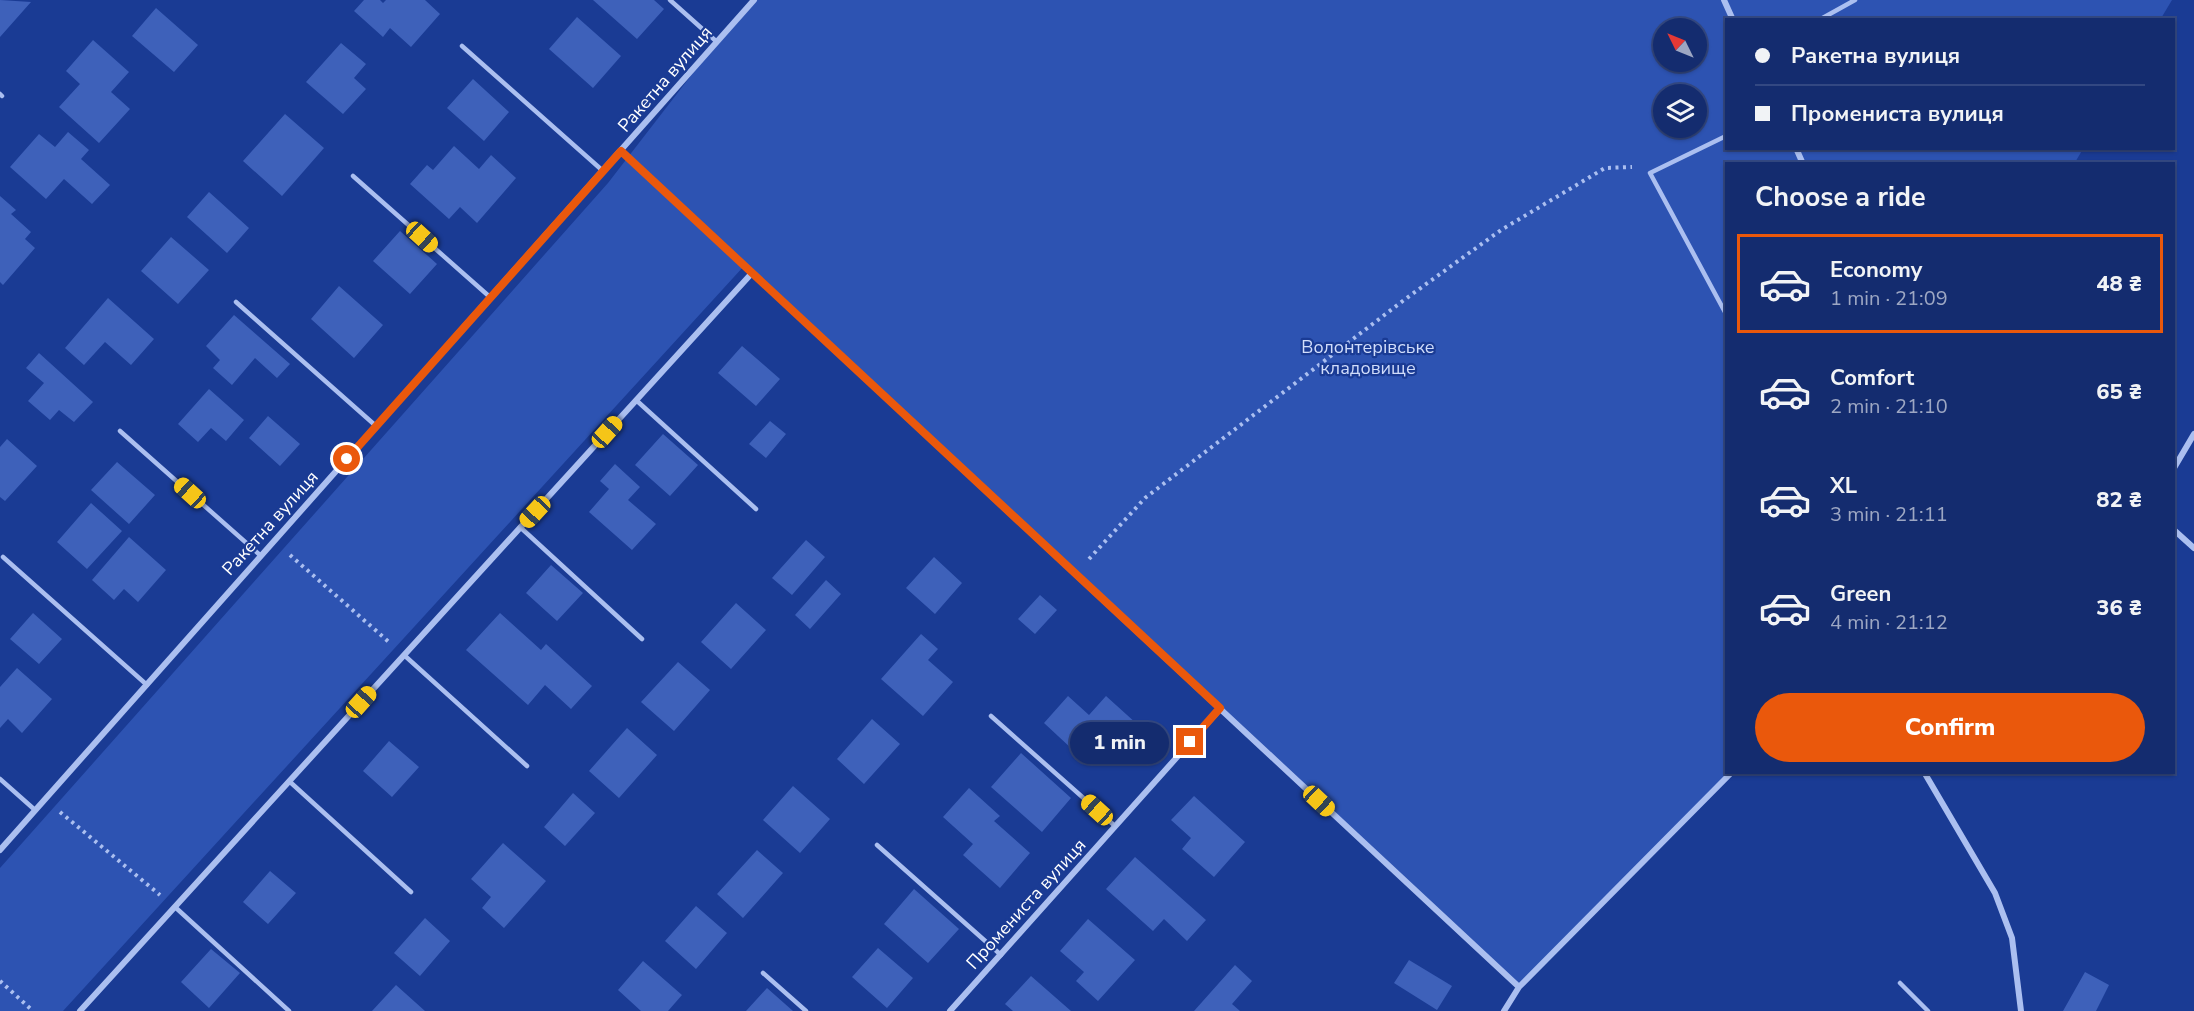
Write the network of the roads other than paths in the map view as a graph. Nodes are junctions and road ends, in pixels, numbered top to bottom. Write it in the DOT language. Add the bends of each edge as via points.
graph roads {
  1 [pos="669,0"];
  2 [pos="754,0"];
  3 [pos="1724,0"];
  4 [pos="1855,0"];
  5 [pos="1732,18"];
  6 [pos="1823,18"];
  7 [pos="717,42"];
  8 [pos="462,46"];
  9 [pos="1725,136"];
  10 [pos="621,151"];
  11 [pos="603,171"];
  12 [pos="353,176"];
  13 [pos="752,273"];
  14 [pos="490,298"];
  15 [pos="236,302"];
  16 [pos="1725,312"];
  17 [pos="636,400"];
  18 [pos="376,426"];
  19 [pos="120,431"];
  20 [pos="2194,434"];
  21 [pos="2175,466"];
  22 [pos="756,509"];
  23 [pos="520,527"];
  24 [pos="2175,531"];
  25 [pos="2194,548"];
  26 [pos="261,556"];
  27 [pos="3,557"];
  28 [pos="642,639"];
  29 [pos="404,655"];
  30 [pos="147,685"];
  31 [pos="1220,708"];
  32 [pos="992,716"];
  33 [pos="526,766"];
  34 [pos="1730,774"];
  35 [pos="1925,774"];
  36 [pos="0,779"];
  37 [pos="289,781"];
  38 [pos="35,810"];
  39 [pos="1115,826"];
  40 [pos="877,845"];
  41 [pos="0,850"];
  42 [pos="411,892"];
  43 [pos="175,907"];
  44 [pos="1000,955"];
  45 [pos="763,973"];
  46 [pos="1900,983"];
  47 [pos="1519,987"];
  48 [pos="80,1011"];
  49 [pos="289,1011"];
  50 [pos="806,1011"];
  51 [pos="950,1011"];
  52 [pos="1504,1011"];
  53 [pos="1928,1011"];
  54 [pos="2021,1011"];
  1 -- 7 [label="lane"];
  2 -- 7 [label="street, Ракетна вулиця"];
  3 -- 5 [label="street"];
  4 -- 6 [label="lane"];
  7 -- 10 [label="street, Ракетна вулиця"];
  8 -- 11 [label="lane"];
  9 -- 16 [label="lane" via="1650,173"];
  10 -- 11 [label="street, Ракетна вулиця"];
  10 -- 13 [label="street"];
  11 -- 14 [label="street, Ракетна вулиця"];
  12 -- 14 [label="lane"];
  13 -- 17 [label="street"];
  13 -- 31 [label="street"];
  14 -- 18 [label="street, Ракетна вулиця"];
  15 -- 18 [label="lane"];
  17 -- 22 [label="lane"];
  17 -- 23 [label="street"];
  18 -- 26 [label="street, Ракетна вулиця"];
  19 -- 26 [label="lane"];
  20 -- 21 [label="street"];
  23 -- 28 [label="lane"];
  23 -- 29 [label="street"];
  24 -- 25 [label="street"];
  26 -- 30 [label="street, Ракетна вулиця"];
  27 -- 30 [label="lane"];
  29 -- 33 [label="lane"];
  29 -- 37 [label="street"];
  30 -- 38 [label="street, Ракетна вулиця"];
  31 -- 39 [label="street, Промениста вулиця"];
  31 -- 47 [label="street"];
  32 -- 39 [label="lane"];
  34 -- 47 [label="street"];
  35 -- 54 [label="street" via="1995,893 2012,938"];
  36 -- 38 [label="lane"];
  37 -- 42 [label="lane"];
  37 -- 43 [label="street"];
  38 -- 41 [label="street, Ракетна вулиця"];
  39 -- 44 [label="street, Промениста вулиця"];
  40 -- 44 [label="lane"];
  43 -- 48 [label="street"];
  43 -- 49 [label="lane"];
  44 -- 51 [label="street, Промениста вулиця"];
  45 -- 50 [label="lane"];
  46 -- 53 [label="lane"];
  47 -- 52 [label="street"];
}
